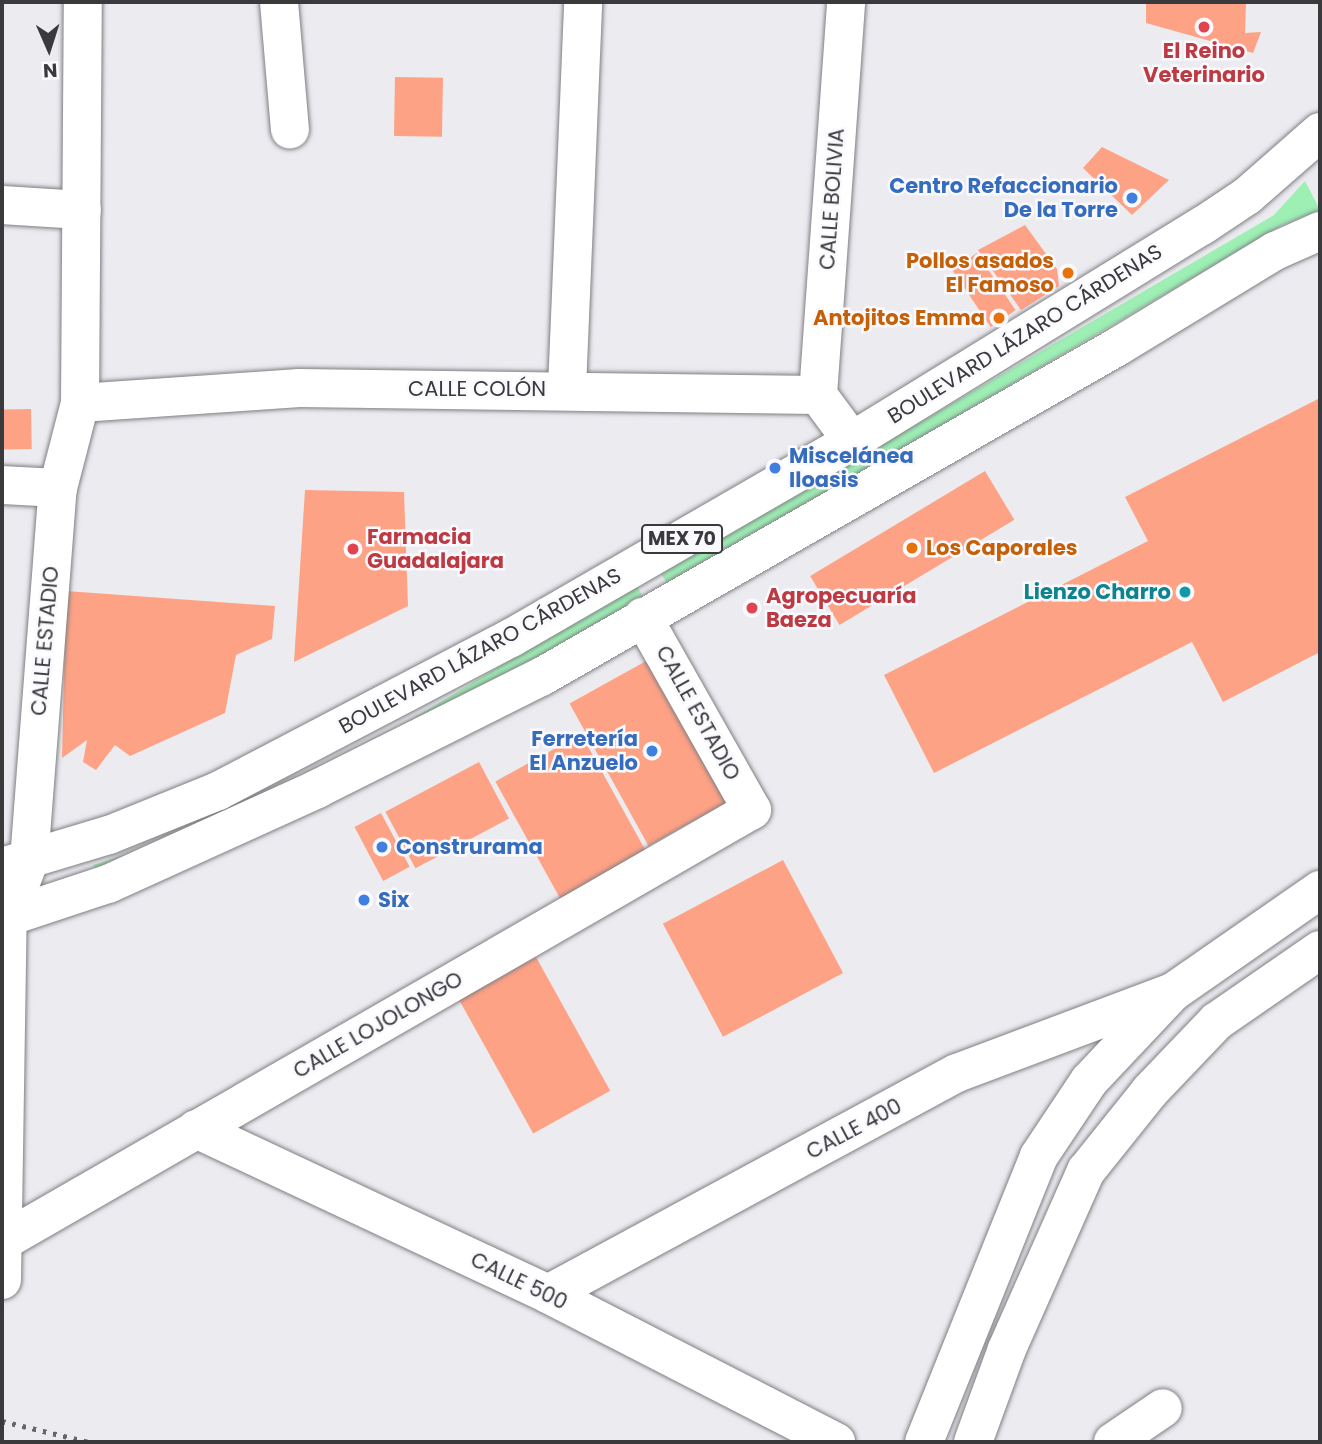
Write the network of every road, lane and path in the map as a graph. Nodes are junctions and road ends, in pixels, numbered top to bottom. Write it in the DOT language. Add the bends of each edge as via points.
graph roads {
  1 [pos="83,2"];
  2 [pos="279,2"];
  3 [pos="583,2"];
  4 [pos="846,2"];
  5 [pos="290,130"];
  6 [pos="1320,132"];
  7 [pos="2,205"];
  8 [pos="82,210"];
  9 [pos="1320,231"];
  10 [pos="567,389"];
  11 [pos="818,396"];
  12 [pos="80,403"];
  13 [pos="852,440"];
  14 [pos="2,485"];
  15 [pos="58,488"];
  16 [pos="643,617"];
  17 [pos="19,749"];
  18 [pos="752,810"];
  19 [pos="15,864"];
  20 [pos="1320,890"];
  21 [pos="5,918"];
  22 [pos="1320,950"];
  23 [pos="1173,992"];
  24 [pos="196,1129"];
  25 [pos="5,1240"];
  26 [pos="2,1280"];
  27 [pos="548,1294"];
  28 [pos="1163,1408"];
  29 [pos="836,1442"];
  30 [pos="924,1442"];
  31 [pos="973,1442"];
  32 [pos="1114,1442"];
  1 -- 8 [label="street, CALLE ESTADIO"];
  2 -- 5 [label="street"];
  3 -- 10 [label="street"];
  4 -- 11 [label="street, CALLE BOLIVIA"];
  6 -- 13 [label="street, BOULEVARD LÁZARO CÁRDENAS / MEX 70" via="1247,196"];
  7 -- 8 [label="street"];
  8 -- 12 [label="street, CALLE ESTADIO"];
  9 -- 16 [label="street, BOULEVARD LÁZARO CÁRDENAS / MEX 70" via="1275,251 1117,347"];
  10 -- 11 [label="street, CALLE COLÓN"];
  10 -- 12 [label="street, CALLE COLÓN" via="299,388"];
  11 -- 13 [label="street"];
  12 -- 15 [label="street, CALLE ESTADIO"];
  13 -- 19 [label="street, BOULEVARD LÁZARO CÁRDENAS / MEX 70" via="511,638 218,791"];
  14 -- 15 [label="street"];
  15 -- 17 [label="street, CALLE ESTADIO"];
  16 -- 18 [label="street, CALLE ESTADIO"];
  16 -- 21 [label="street, BOULEVARD LÁZARO CÁRDENAS / MEX 70" via="541,677 317,789 108,884"];
  17 -- 19 [label="street, CALLE ESTADIO"];
  18 -- 24 [label="street, CALLE LOJOLONGO"];
  19 -- 21 [label="street, CALLE ESTADIO"];
  20 -- 23 [label="street"];
  21 -- 25 [label="street, CALLE ESTADIO"];
  22 -- 31 [label="street" via="1217,1021 1150,1091 1086,1171 1007,1349"];
  23 -- 27 [label="street, CALLE 400" via="957,1073"];
  23 -- 30 [label="street" via="1089,1081 1040,1156"];
  24 -- 25 [label="street, CALLE LOJOLONGO"];
  24 -- 27 [label="street, CALLE 500"];
  25 -- 26 [label="street, CALLE ESTADIO"];
  27 -- 29 [label="street, CALLE 500"];
  28 -- 32 [label="street"];
}
